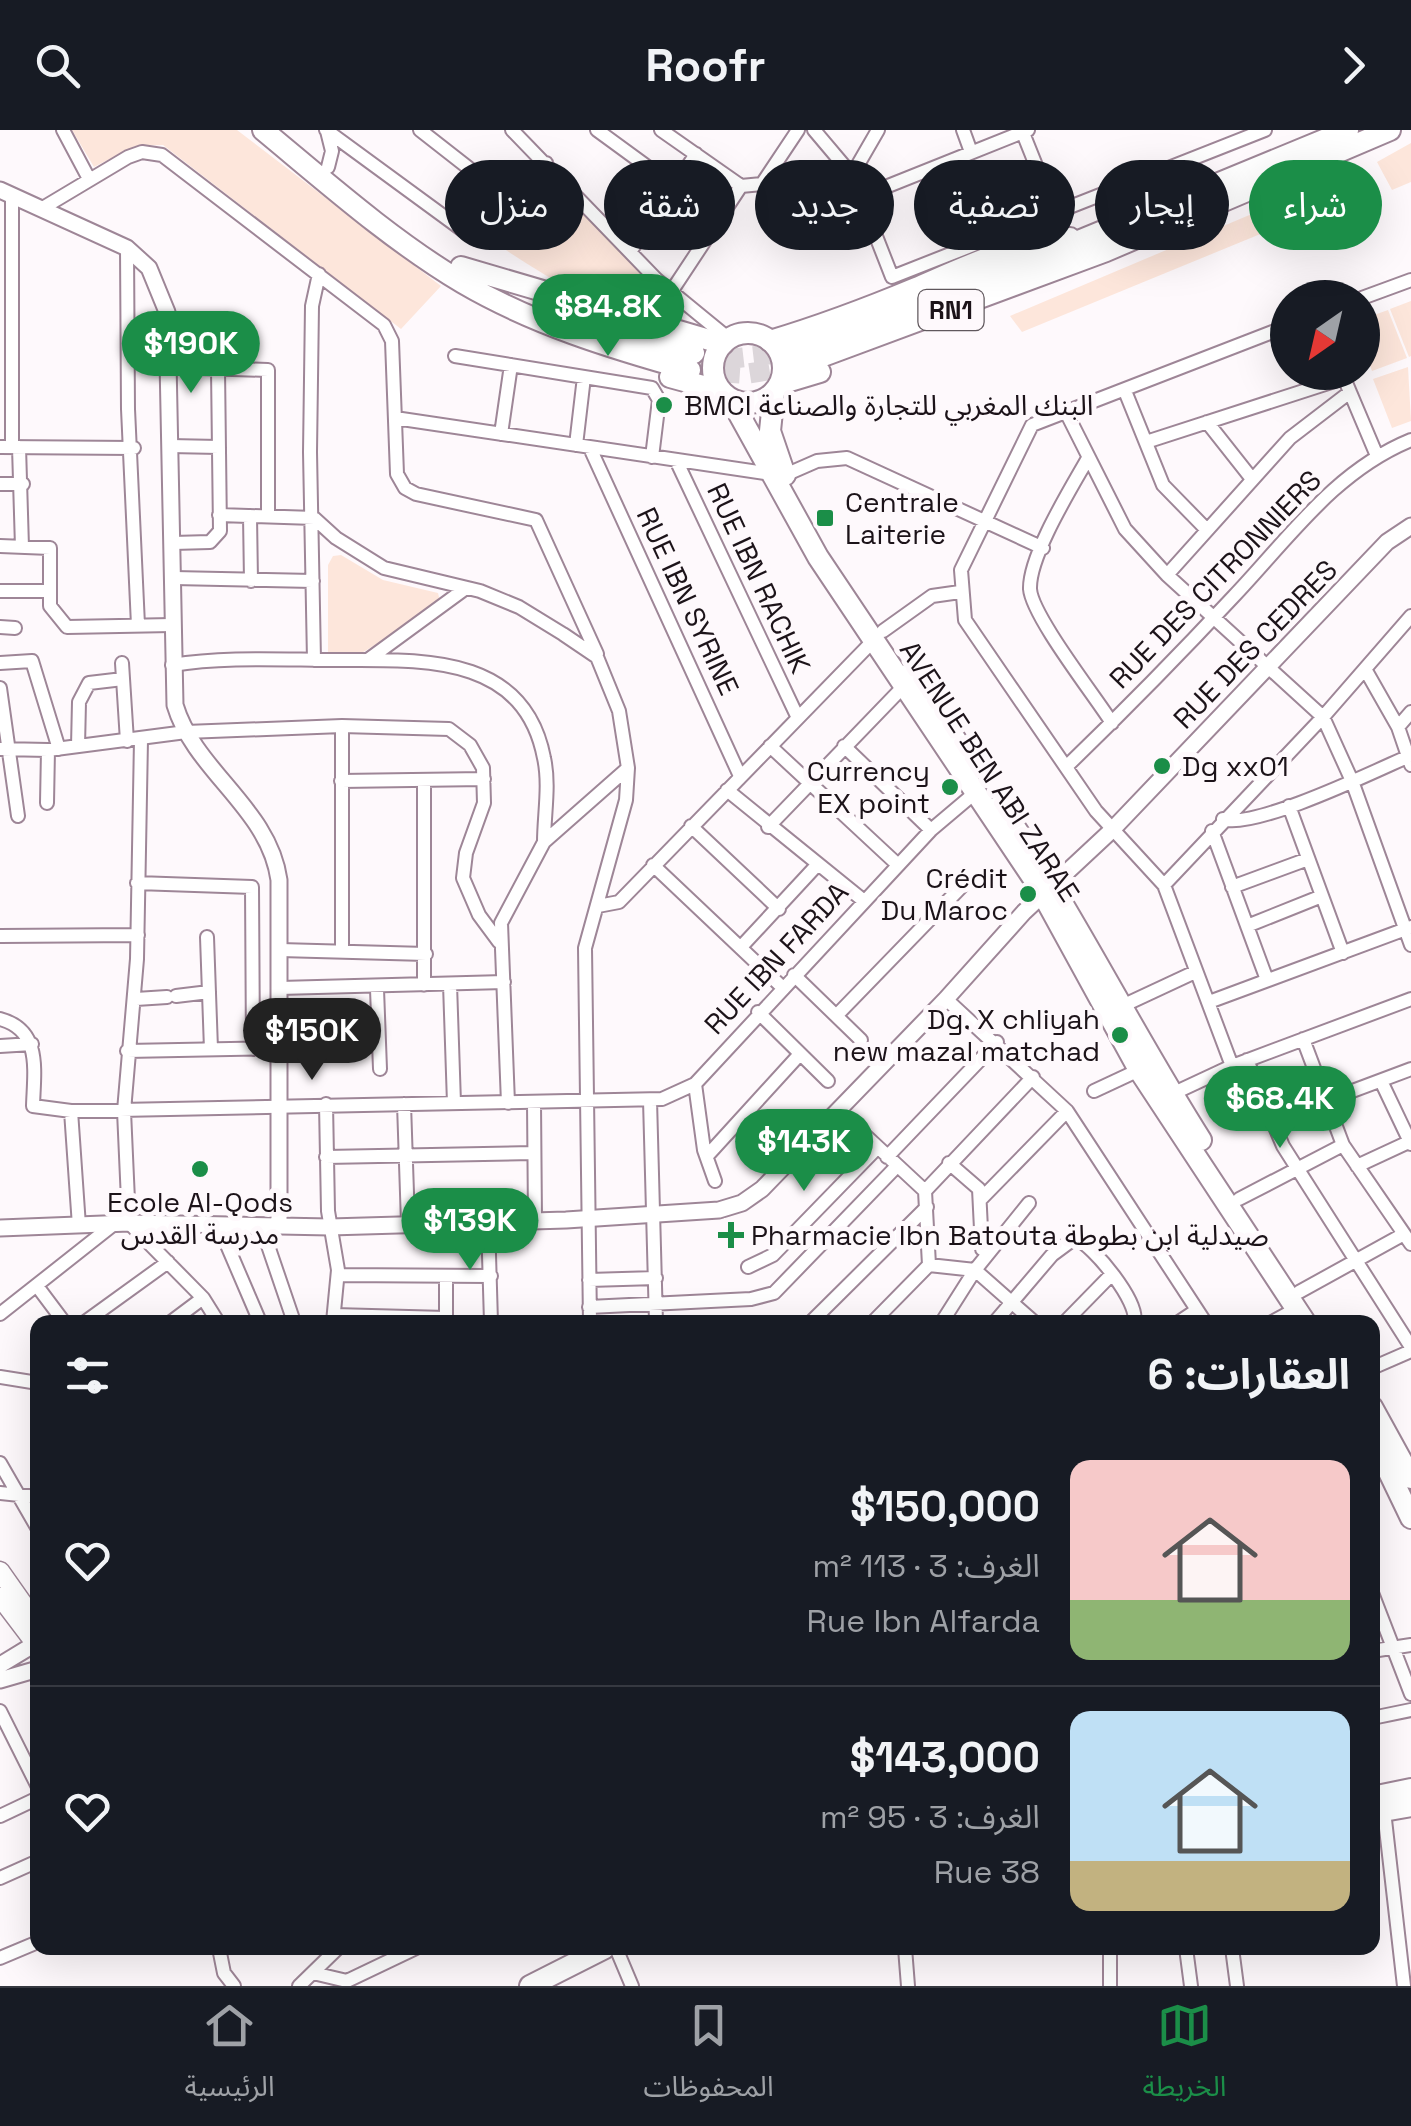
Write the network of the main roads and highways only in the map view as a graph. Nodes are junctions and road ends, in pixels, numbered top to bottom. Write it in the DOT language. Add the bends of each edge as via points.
graph roads {
  1 [pos="263,130"];
  2 [pos="281,130"];
  3 [pos="1348,130"];
  4 [pos="1390,130"];
  5 [pos="1306,139"];
  6 [pos="1087,237"];
  7 [pos="1106,251"];
  8 [pos="461,274"];
  9 [pos="726,341"];
  10 [pos="770,341"];
  11 [pos="692,361"];
  12 [pos="777,388"];
  13 [pos="725,394"];
  14 [pos="778,475"];
  15 [pos="878,636"];
  16 [pos="1048,889"];
  17 [pos="1300,1308"];
  18 [pos="1380,1425"];
  19 [pos="1380,1448"];
  20 [pos="1406,1482"];
  21 [pos="1411,1518"];
  22 [pos="0,1571"];
  23 [pos="0,1596"];
  24 [pos="30,1625"];
  25 [pos="30,1629"];
  26 [pos="1411,1789"];
  27 [pos="1380,1805"];
  28 [pos="1411,1806"];
  29 [pos="1380,1807"];
  30 [pos="590,1955"];
  31 [pos="530,1986"];
  1 -- 8 [label="main road" via="393,235"];
  2 -- 8 [label="main road"];
  3 -- 5 [label="main road, RN1"];
  4 -- 7 [label="main road, RN1"];
  5 -- 6 [label="main road, RN1"];
  6 -- 7 [label="main road, RN1" via="793,360"];
  6 -- 10 [label="main road" via="1044,240 988,258"];
  7 -- 12 [label="main road" via="1072,274"];
  8 -- 9 [label="main road"];
  8 -- 11 [label="main road" via="548,325"];
  8 -- 13 [label="main road" via="480,300 537,334"];
  9 -- 10 [label="main road" via="750,333"];
  9 -- 13 [label="main road" via="714,362"];
  10 -- 12 [label="main road" via="782,361"];
  12 -- 13 [label="main road" via="757,402"];
  12 -- 14 [label="main road, AVENUE BEN ABI ZARAE" via="770,430"];
  13 -- 14 [label="main road, AVENUE BEN ABI ZARAE"];
  14 -- 15 [label="main road, AVENUE BEN ABI ZARAE"];
  15 -- 16 [label="main road, AVENUE BEN ABI ZARAE"];
  15 -- 16 [label="main road, AVENUE BEN ABI ZARAE" via="904,686"];
  16 -- 17 [label="main road, AVENUE BEN ABI ZARAE"];
  16 -- 17 [label="main road, AVENUE BEN ABI ZARAE" via="1139,1070"];
  18 -- 20 [label="main road"];
  19 -- 20 [label="main road"];
  20 -- 21 [label="main road"];
  22 -- 24 [label="main road"];
  23 -- 25 [label="main road"];
  26 -- 27 [label="main road"];
  28 -- 29 [label="main road"];
  30 -- 31 [label="main road"];
}
